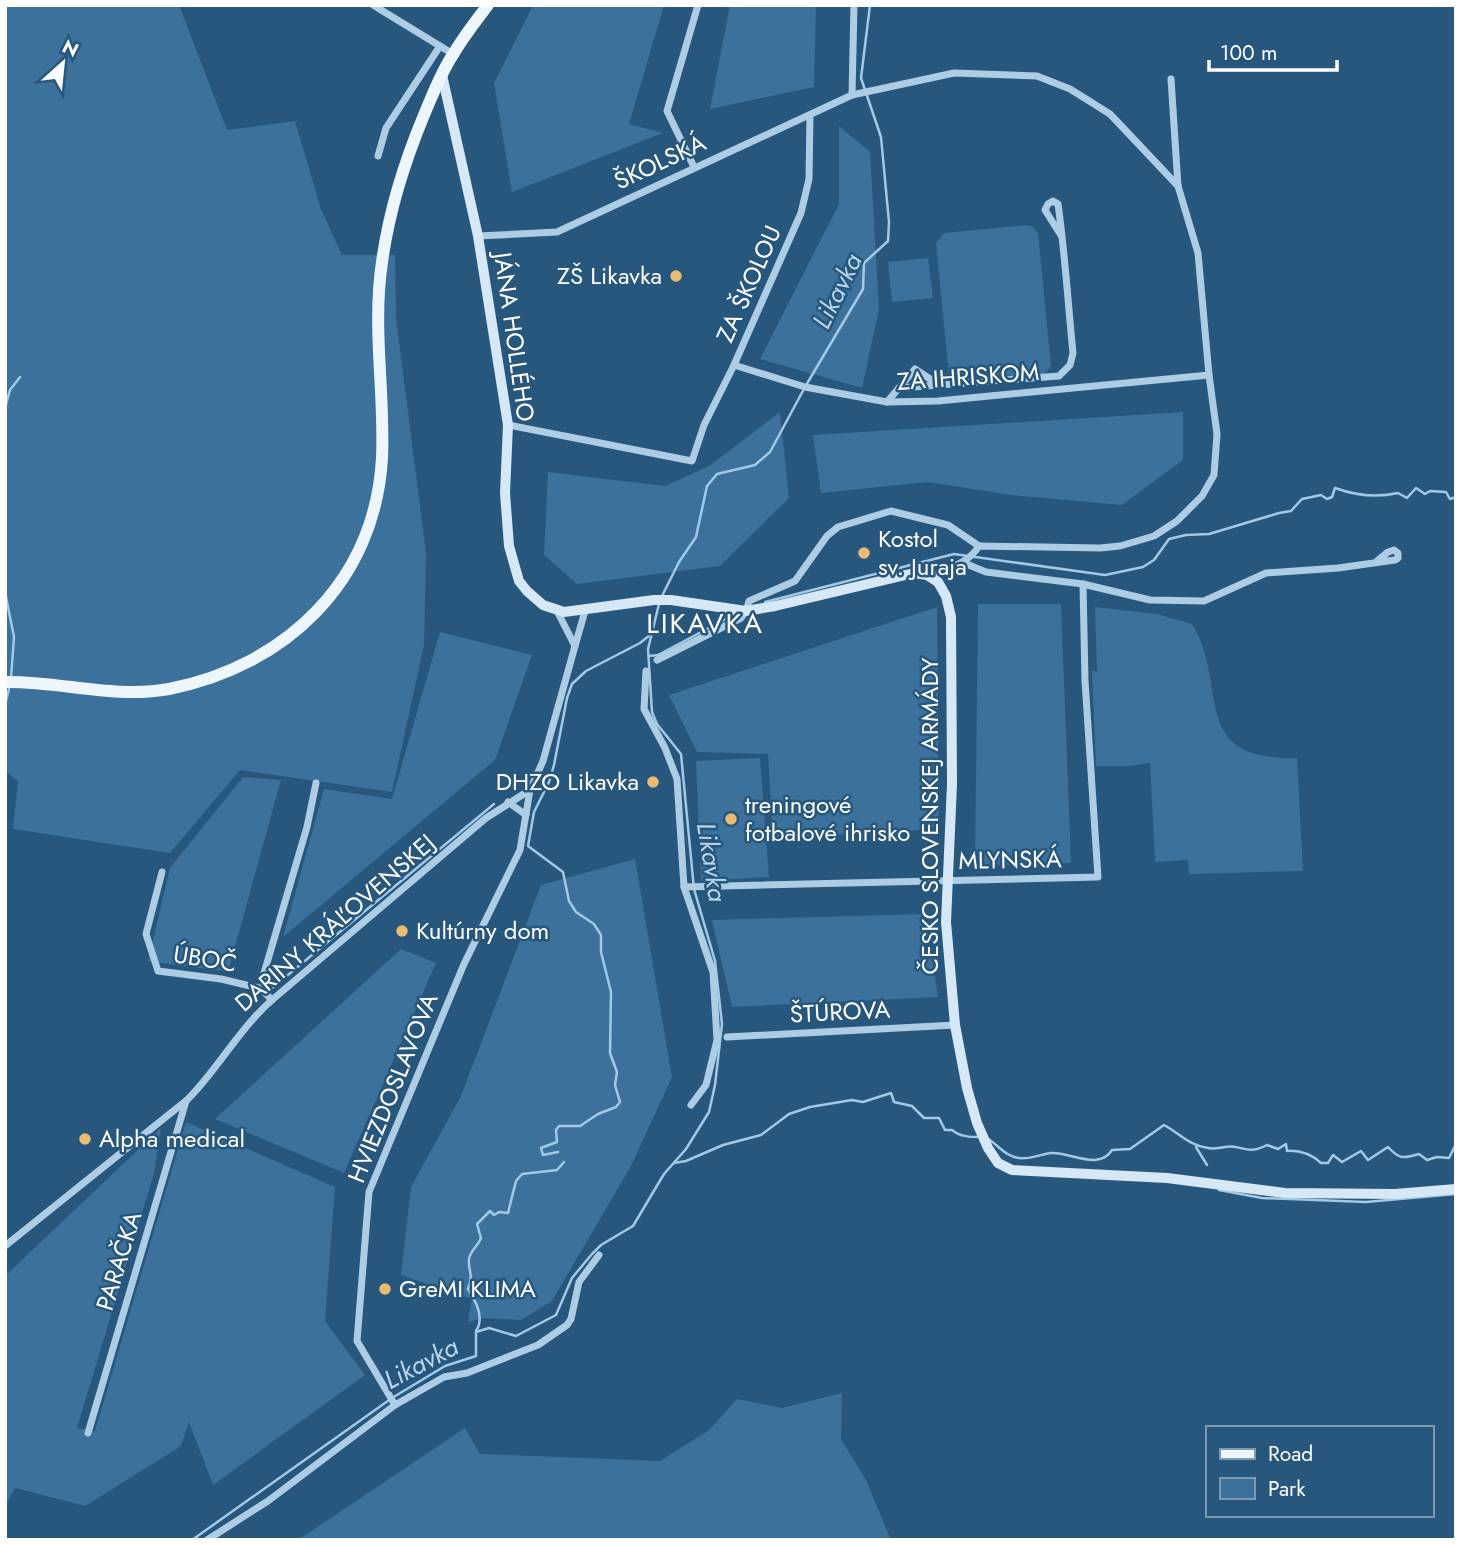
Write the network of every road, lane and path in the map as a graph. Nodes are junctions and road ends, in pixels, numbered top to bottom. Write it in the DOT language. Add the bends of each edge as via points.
graph roads {
  1 [pos="373,5"];
  2 [pos="488,5"];
  3 [pos="698,5"];
  4 [pos="854,5"];
  5 [pos="440,46"];
  6 [pos="453,54"];
  7 [pos="442,75"];
  8 [pos="1171,79"];
  9 [pos="852,95"];
  10 [pos="810,114"];
  11 [pos="378,156"];
  12 [pos="694,167"];
  13 [pos="1178,186"];
  14 [pos="478,236"];
  15 [pos="1062,237"];
  16 [pos="734,365"];
  17 [pos="1209,375"];
  18 [pos="939,385"];
  19 [pos="899,388"];
  20 [pos="887,402"];
  21 [pos="508,425"];
  22 [pos="979,546"];
  23 [pos="1377,561"];
  24 [pos="964,563"];
  25 [pos="932,577"];
  26 [pos="1083,584"];
  27 [pos="557,611"];
  28 [pos="585,611"];
  29 [pos="746,611"];
  30 [pos="575,646"];
  31 [pos="657,660"];
  32 [pos="646,671"];
  33 [pos="5,682"];
  34 [pos="316,783"];
  35 [pos="530,790"];
  36 [pos="508,802"];
  37 [pos="526,815"];
  38 [pos="162,872"];
  39 [pos="947,880"];
  40 [pos="687,887"];
  41 [pos="263,989"];
  42 [pos="272,1000"];
  43 [pos="955,1025"];
  44 [pos="727,1037"];
  45 [pos="187,1100"];
  46 [pos="691,1105"];
  47 [pos="1456,1189"];
  48 [pos="5,1245"];
  49 [pos="599,1255"];
  50 [pos="395,1405"];
  51 [pos="88,1433"];
  52 [pos="207,1540"];
  1 -- 5 [label="street"];
  2 -- 6 [label="main road"];
  3 -- 12 [label="street" via="667,111"];
  4 -- 9 [label="street"];
  5 -- 6 [label="street"];
  5 -- 11 [label="street" via="386,128"];
  6 -- 7 [label="main road"];
  7 -- 14 [label="street, JÁNA HOLLÉHO"];
  7 -- 33 [label="main road" via="413,140 387,227 378,296 381,473 365,533 337,587 287,639 210,678 137,693"];
  8 -- 13 [label="street"];
  9 -- 10 [label="street, ŠKOLSKÁ"];
  9 -- 13 [label="street, ŠKOLSKÁ" via="954,73 1037,76 1070,89 1110,114"];
  10 -- 12 [label="street, ŠKOLSKÁ"];
  10 -- 16 [label="street, ZA ŠKOLOU" via="807,192 801,213"];
  12 -- 14 [label="street, ŠKOLSKÁ" via="557,232"];
  13 -- 17 [label="street" via="1198,253"];
  14 -- 21 [label="street, JÁNA HOLLÉHO"];
  15 -- 18 [label="street" via="1073,353 1070,365 1059,376"];
  16 -- 20 [label="street, ZA IHRISKOM" via="805,387"];
  16 -- 21 [label="street, ZA ŠKOLOU" via="692,461"];
  17 -- 20 [label="street, ZA IHRISKOM"];
  17 -- 22 [label="street" via="1217,434 1214,475 1208,489 1177,521 1154,536 1120,546"];
  18 -- 19 [label="street"];
  18 -- 19 [label="street" via="915,369"];
  19 -- 20 [label="street"];
  21 -- 27 [label="street, JÁNA HOLLÉHO" via="505,493 513,562 527,591"];
  22 -- 24 [label="street"];
  22 -- 29 [label="street" via="948,525 891,511 838,527 795,581 749,601"];
  23 -- 26 [label="street" via="1266,573 1204,601 1150,600"];
  24 -- 25 [label="street" via="948,566"];
  24 -- 26 [label="street" via="986,572"];
  25 -- 29 [label="street" via="914,573"];
  25 -- 39 [label="street, ČESKO SLOVENSKEJ ARMÁDY" via="943,588 951,617"];
  26 -- 39 [label="street, MLYNSKÁ" via="1098,877"];
  27 -- 28 [label="street"];
  27 -- 30 [label="street, JÁNA HOLLÉHO"];
  28 -- 29 [label="street" via="654,600"];
  28 -- 30 [label="street"];
  29 -- 31 [label="street" via="741,618"];
  30 -- 35 [label="street" via="543,761"];
  32 -- 40 [label="street" via="644,709 677,779"];
  34 -- 41 [label="street"];
  35 -- 36 [label="street, DARINY KRÁĽOVENSKEJ"];
  35 -- 37 [label="street, HVIEZDOSLAVOVA"];
  36 -- 37 [label="street"];
  36 -- 42 [label="street, DARINY KRÁĽOVENSKEJ"];
  37 -- 50 [label="street, HVIEZDOSLAVOVA" via="520,850 464,964 369,1192 357,1341"];
  38 -- 41 [label="street, ÚBOČ" via="146,934 158,971"];
  39 -- 40 [label="street, MLYNSKÁ"];
  39 -- 43 [label="street, ČESKO SLOVENSKEJ ARMÁDY"];
  40 -- 46 [label="street" via="713,972 717,1040 706,1085"];
  41 -- 42 [label="street"];
  42 -- 45 [label="street, DARINY KRÁĽOVENSKEJ"];
  43 -- 44 [label="street, ŠTÚROVA"];
  43 -- 47 [label="street, ČESKO SLOVENSKEJ ARMÁDY" via="977,1123 998,1163 1012,1170 1167,1178 1285,1193 1395,1194"];
  45 -- 48 [label="street, DARINY KRÁĽOVENSKEJ"];
  45 -- 51 [label="street, PARAČKA"];
  49 -- 50 [label="street" via="579,1282 567,1325 538,1345 467,1373 444,1377"];
  50 -- 52 [label="street" via="268,1502"];
}
